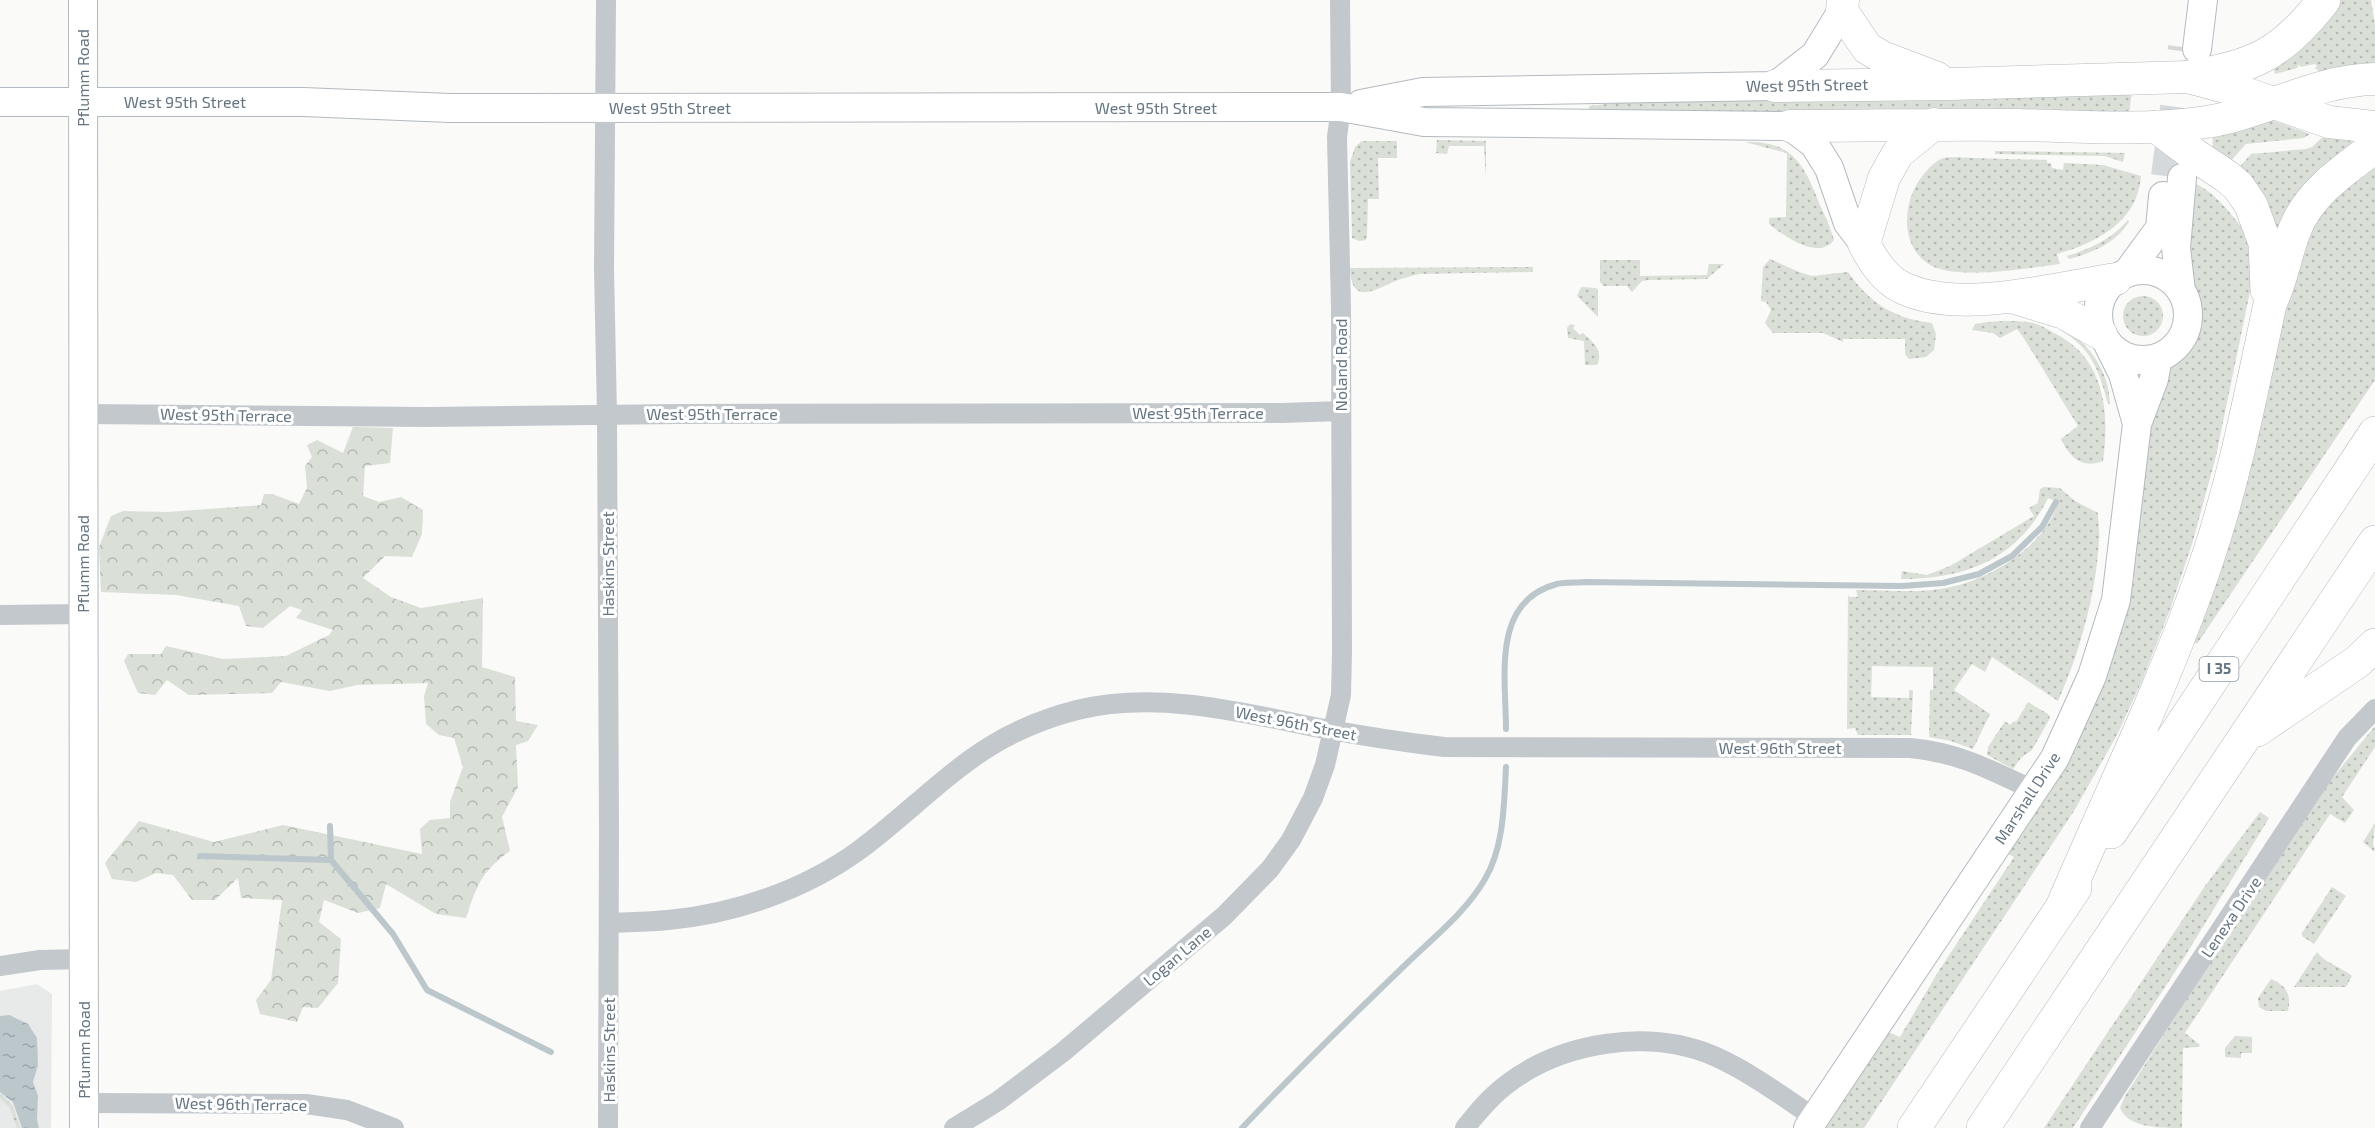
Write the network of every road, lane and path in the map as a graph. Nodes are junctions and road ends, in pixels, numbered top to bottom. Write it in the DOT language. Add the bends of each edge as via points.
graph roads {
  1 [pos="83,0"];
  2 [pos="606,0"];
  3 [pos="1340,0"];
  4 [pos="2186,0"];
  5 [pos="2203,0"];
  6 [pos="2324,0"];
  7 [pos="1842,5"];
  8 [pos="2189,58"];
  9 [pos="2375,79"];
  10 [pos="1951,84"];
  11 [pos="1775,86"];
  12 [pos="0,102"];
  13 [pos="83,102"];
  14 [pos="2271,103"];
  15 [pos="1341,107"];
  16 [pos="607,108"];
  17 [pos="1934,124"];
  18 [pos="1790,126"];
  19 [pos="2157,127"];
  20 [pos="2375,127"];
  21 [pos="2375,147"];
  22 [pos="1864,244"];
  23 [pos="2121,276"];
  24 [pos="2181,291"];
  25 [pos="2008,296"];
  26 [pos="2270,304"];
  27 [pos="2105,340"];
  28 [pos="2158,358"];
  29 [pos="1341,411"];
  30 [pos="82,414"];
  31 [pos="607,415"];
  32 [pos="2136,424"];
  33 [pos="2375,433"];
  34 [pos="2375,542"];
  35 [pos="84,614"];
  36 [pos="0,615"];
  37 [pos="2375,645"];
  38 [pos="2375,709"];
  39 [pos="1333,730"];
  40 [pos="2243,740"];
  41 [pos="2033,790"];
  42 [pos="2063,905"];
  43 [pos="609,923"];
  44 [pos="84,959"];
  45 [pos="0,966"];
  46 [pos="84,1115"];
  47 [pos="1811,1123"];
  48 [pos="394,1128"];
  49 [pos="608,1128"];
  50 [pos="954,1128"];
  51 [pos="1465,1128"];
  52 [pos="1914,1128"];
  53 [pos="1983,1128"];
  54 [pos="2090,1128"];
  1 -- 13 [label="main road, Pflumm Road"];
  2 -- 16 [label="street, Haskins Street"];
  3 -- 15 [label="street, Noland Road"];
  4 -- 8 [label="main road"];
  5 -- 8 [label="main road"];
  6 -- 8 [label="highway" via="2293,35 2263,58 2226,71"];
  7 -- 10 [label="main road" via="1867,48"];
  7 -- 11 [label="main road" via="1815,55"];
  8 -- 10 [label="main road, West 95th Street"];
  8 -- 14 [label="main road, West 95th Street" via="2233,89"];
  9 -- 14 [label="main road, West 95th Street" via="2327,86"];
  10 -- 11 [label="main road, West 95th Street"];
  11 -- 15 [label="main road, West 95th Street" via="1423,92"];
  12 -- 13 [label="main road, West 95th Street"];
  13 -- 16 [label="main road, West 95th Street"];
  13 -- 30 [label="main road, Pflumm Road"];
  14 -- 19 [label="main road, West 95th Street" via="2201,123"];
  14 -- 20 [label="main road, West 95th Street" via="2329,122"];
  15 -- 16 [label="main road, West 95th Street"];
  15 -- 18 [label="main road, West 95th Street" via="1424,122"];
  15 -- 29 [label="street, Noland Road" via="1337,137"];
  16 -- 31 [label="street, Haskins Street"];
  17 -- 18 [label="main road, West 95th Street"];
  17 -- 19 [label="main road, West 95th Street"];
  17 -- 22 [label="main road" via="1898,153 1884,178"];
  18 -- 22 [label="main road" via="1814,144 1829,168 1848,223"];
  19 -- 26 [label="highway" via="2226,176 2251,205 2265,243"];
  21 -- 26 [label="highway" via="2325,187 2310,205 2296,227 2280,284"];
  22 -- 25 [label="main road" via="1876,266 1901,288 1936,299"];
  23 -- 24 [label="main road" via="2142,270 2157,272 2171,279"];
  23 -- 24 [label="main road" via="2160,228 2174,177"];
  23 -- 25 [label="main road"];
  23 -- 27 [label="main road" via="2105,289 2099,304 2097,319"];
  24 -- 28 [label="main road" via="2187,303 2186,330 2170,352"];
  25 -- 27 [label="main road" via="2064,313"];
  26 -- 42 [label="highway" via="2226,501 2204,569"];
  27 -- 28 [label="main road" via="2119,354 2131,359"];
  27 -- 32 [label="main road, Marshall Drive" via="2123,374"];
  28 -- 32 [label="main road, Marshall Drive"];
  29 -- 31 [label="street, West 95th Terrace"];
  29 -- 39 [label="street, Noland Road" via="1341,695"];
  30 -- 31 [label="street, West 95th Terrace"];
  30 -- 35 [label="main road, Pflumm Road"];
  31 -- 43 [label="street, Haskins Street"];
  32 -- 41 [label="main road, Marshall Drive" via="2116,600 2092,676 2068,733"];
  33 -- 42 [label="highway, I 35"];
  34 -- 40 [label="highway"];
  35 -- 36 [label="street"];
  35 -- 44 [label="main road, Pflumm Road"];
  37 -- 40 [label="highway" via="2357,662"];
  38 -- 54 [label="street, Lenexa Drive" via="2347,738"];
  39 -- 41 [label="street, West 96th Street" via="1405,743 1478,748 1935,750 1970,760"];
  39 -- 43 [label="street, West 96th Street" via="1186,704 1131,703 1079,710 1030,725 988,747 856,853 812,879 760,901 702,915"];
  39 -- 50 [label="street, Logan Lane" via="1313,798 1291,840 1256,886 1064,1052"];
  40 -- 53 [label="highway"];
  41 -- 47 [label="main road, Marshall Drive"];
  42 -- 52 [label="highway, I 35"];
  43 -- 49 [label="street, Haskins Street"];
  44 -- 45 [label="street"];
  44 -- 46 [label="main road, Pflumm Road"];
  46 -- 48 [label="street, West 96th Terrace" via="306,1104 347,1110"];
  47 -- 51 [label="street" via="1748,1073 1712,1056 1645,1041 1604,1044 1540,1064 1502,1088"];
}
